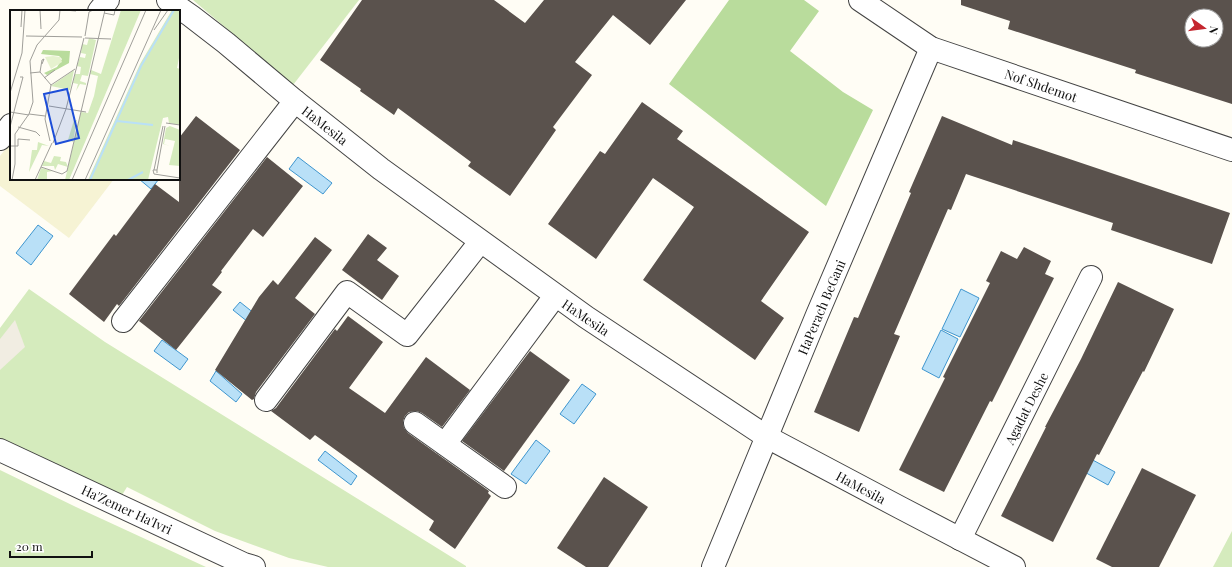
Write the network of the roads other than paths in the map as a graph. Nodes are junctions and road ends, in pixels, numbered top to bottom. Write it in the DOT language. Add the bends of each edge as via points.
graph roads {
  1 [pos="108,0"];
  2 [pos="168,0"];
  3 [pos="176,0"];
  4 [pos="860,0"];
  5 [pos="100,10"];
  6 [pos="191,16"];
  7 [pos="931,48"];
  8 [pos="295,101"];
  9 [pos="10,126"];
  10 [pos="0,139"];
  11 [pos="1232,150"];
  12 [pos="480,242"];
  13 [pos="1091,277"];
  14 [pos="555,296"];
  15 [pos="123,321"];
  16 [pos="266,400"];
  17 [pos="415,423"];
  18 [pos="767,437"];
  19 [pos="445,444"];
  20 [pos="0,450"];
  21 [pos="505,487"];
  22 [pos="960,539"];
  23 [pos="254,567"];
  24 [pos="713,567"];
  25 [pos="1014,567"];
  1 -- 5 [label="street"];
  2 -- 6 [label="street, HaMesila"];
  3 -- 6 [label="street, HaMesila"];
  4 -- 7 [label="street, Nof Shdemot"];
  6 -- 8 [label="street, HaMesila"];
  7 -- 11 [label="street, Nof Shdemot"];
  7 -- 18 [label="street, HaPerach BeGani"];
  8 -- 12 [label="street, HaMesila"];
  8 -- 15 [label="street"];
  9 -- 10 [label="street"];
  12 -- 14 [label="street, HaMesila"];
  12 -- 16 [label="street" via="407,335 347,292"];
  13 -- 22 [label="street, Agadat Deshe"];
  14 -- 18 [label="street, HaMesila"];
  14 -- 19 [label="street"];
  17 -- 19 [label="street"];
  18 -- 22 [label="street, HaMesila"];
  18 -- 24 [label="street, HaPerach BeGani"];
  19 -- 21 [label="street"];
  20 -- 23 [label="street, Ha'Zemer Ha'Ivri"];
  22 -- 25 [label="street, HaMesila"];
}
